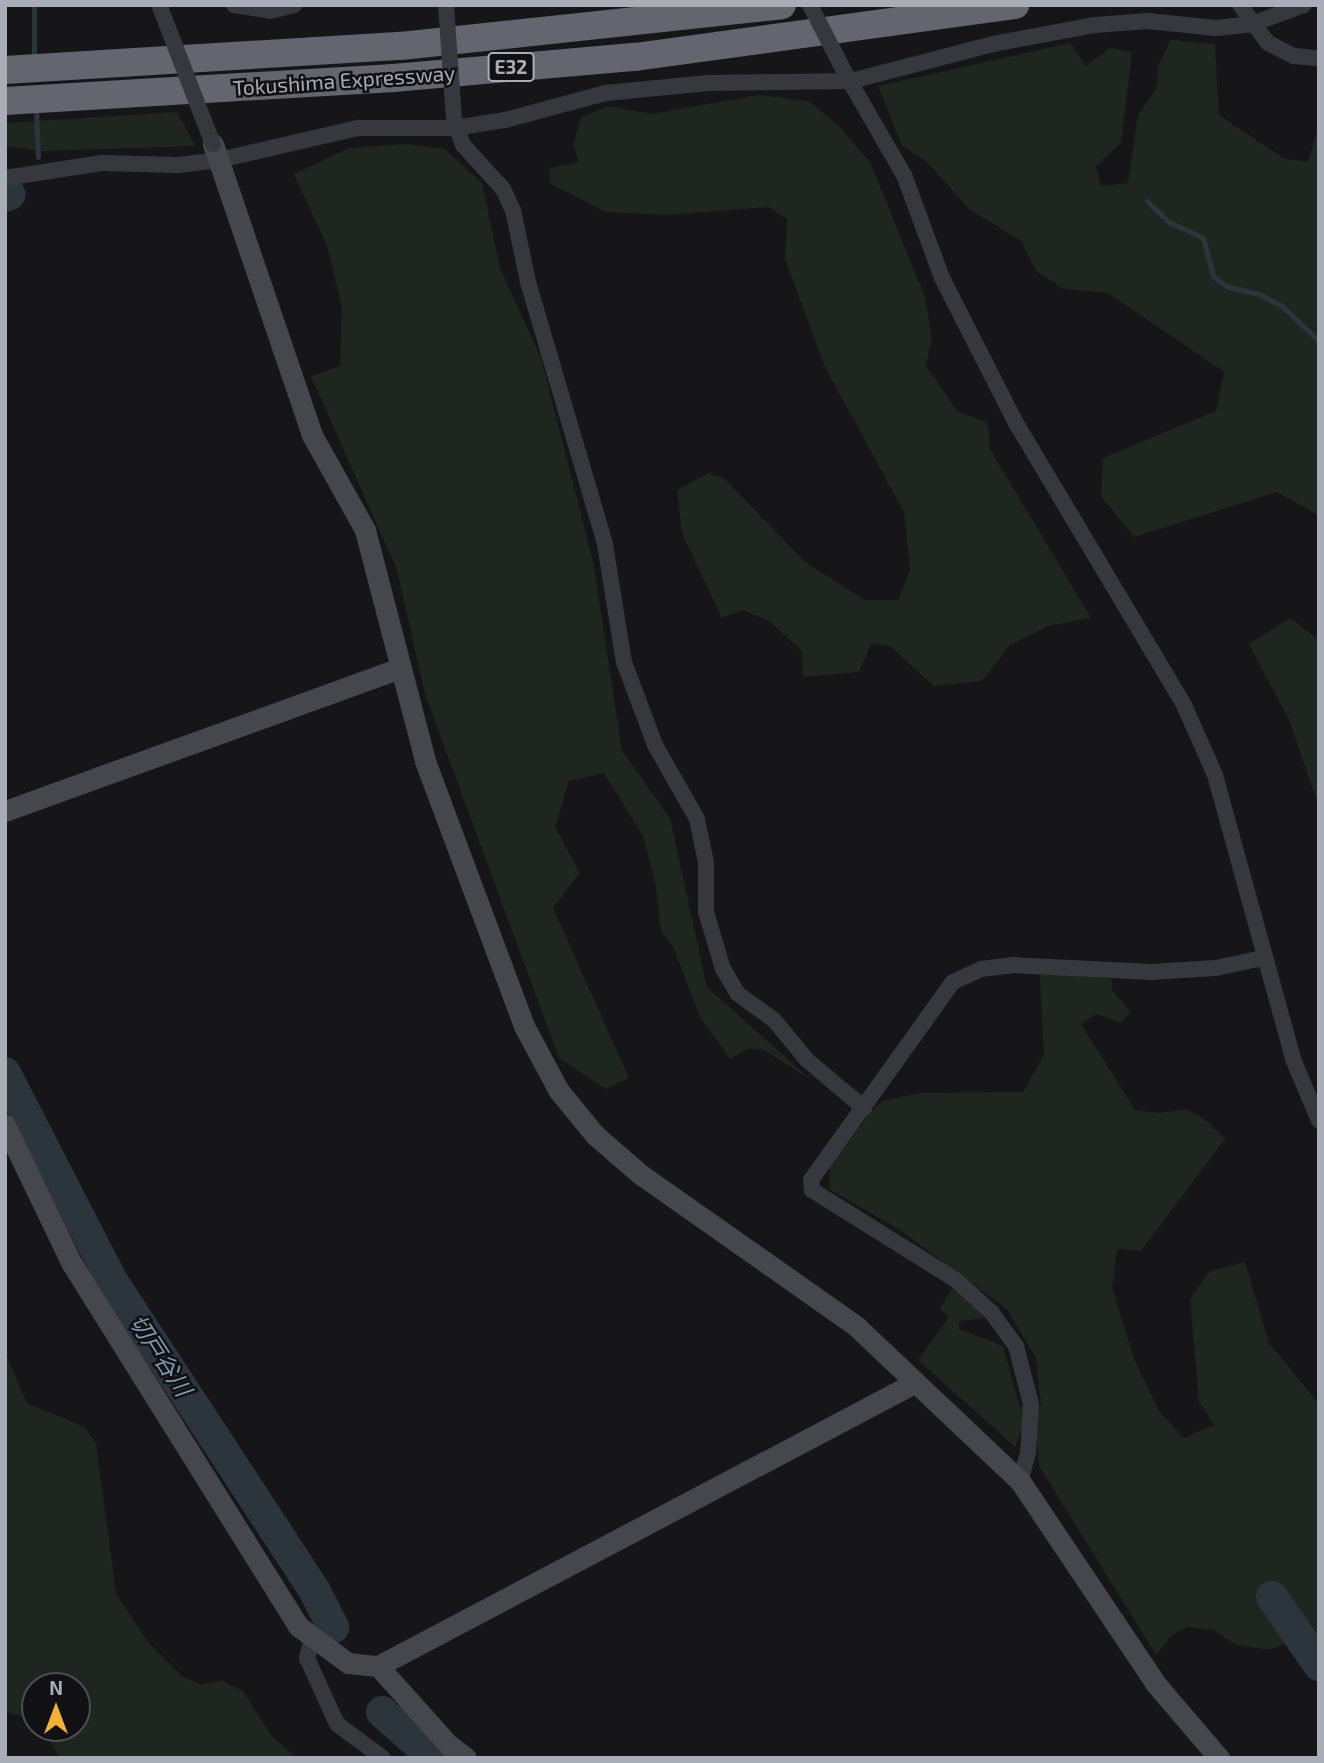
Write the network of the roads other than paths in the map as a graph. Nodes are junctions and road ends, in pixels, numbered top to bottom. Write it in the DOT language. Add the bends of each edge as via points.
graph roads {
  1 [pos="234,5"];
  2 [pos="294,5"];
  3 [pos="446,5"];
  4 [pos="782,5"];
  5 [pos="810,5"];
  6 [pos="1015,5"];
  7 [pos="1304,5"];
  8 [pos="159,6"];
  9 [pos="1245,13"];
  10 [pos="1319,58"];
  11 [pos="5,70"];
  12 [pos="847,76"];
  13 [pos="5,101"];
  14 [pos="455,123"];
  15 [pos="216,152"];
  16 [pos="5,178"];
  17 [pos="399,668"];
  18 [pos="5,811"];
  19 [pos="1263,958"];
  20 [pos="864,1108"];
  21 [pos="1319,1121"];
  22 [pos="5,1125"];
  23 [pos="916,1382"];
  24 [pos="1020,1481"];
  25 [pos="312,1639"];
  26 [pos="378,1666"];
  27 [pos="383,1758"];
  28 [pos="466,1758"];
  29 [pos="1219,1758"];
  1 -- 2 [label="street" via="270,11"];
  3 -- 14 [label="street, bridge"];
  4 -- 11 [label="highway, Tokushima Expressway / E32" via="401,46"];
  5 -- 12 [label="street, bridge"];
  6 -- 13 [label="highway, Tokushima Expressway / E32" via="635,57 393,78"];
  7 -- 9 [label="street"];
  8 -- 15 [label="street, bridge"];
  9 -- 10 [label="street" via="1268,43 1294,56"];
  9 -- 12 [label="street" via="1216,28 1148,21 1095,25"];
  12 -- 14 [label="street" via="606,93 505,120"];
  12 -- 19 [label="street" via="904,175 942,278 1016,423 1184,705 1215,775"];
  14 -- 15 [label="street" via="358,128"];
  14 -- 20 [label="street" via="513,210 528,282 606,544 624,662 654,745 697,819 706,863 706,912 723,969 738,993 774,1020 807,1060"];
  15 -- 16 [label="street" via="178,165 102,163"];
  15 -- 17 [label="street" via="312,435 365,530 385,595"];
  17 -- 18 [label="street"];
  17 -- 23 [label="street" via="425,761 520,1013 559,1091 594,1135 639,1174 856,1326"];
  19 -- 20 [label="street" via="1216,968 1151,972 1057,965 981,969 953,982"];
  19 -- 21 [label="street" via="1293,1059"];
  20 -- 24 [label="street" via="811,1180 812,1190 956,1280 992,1313 1016,1346 1031,1404 1028,1453"];
  22 -- 25 [label="street" via="72,1264 298,1626"];
  23 -- 24 [label="street"];
  23 -- 26 [label="street"];
  24 -- 29 [label="street" via="1155,1683"];
  25 -- 26 [label="street" via="348,1664"];
  25 -- 27 [label="street" via="307,1658 337,1724"];
  26 -- 28 [label="street"];
}
